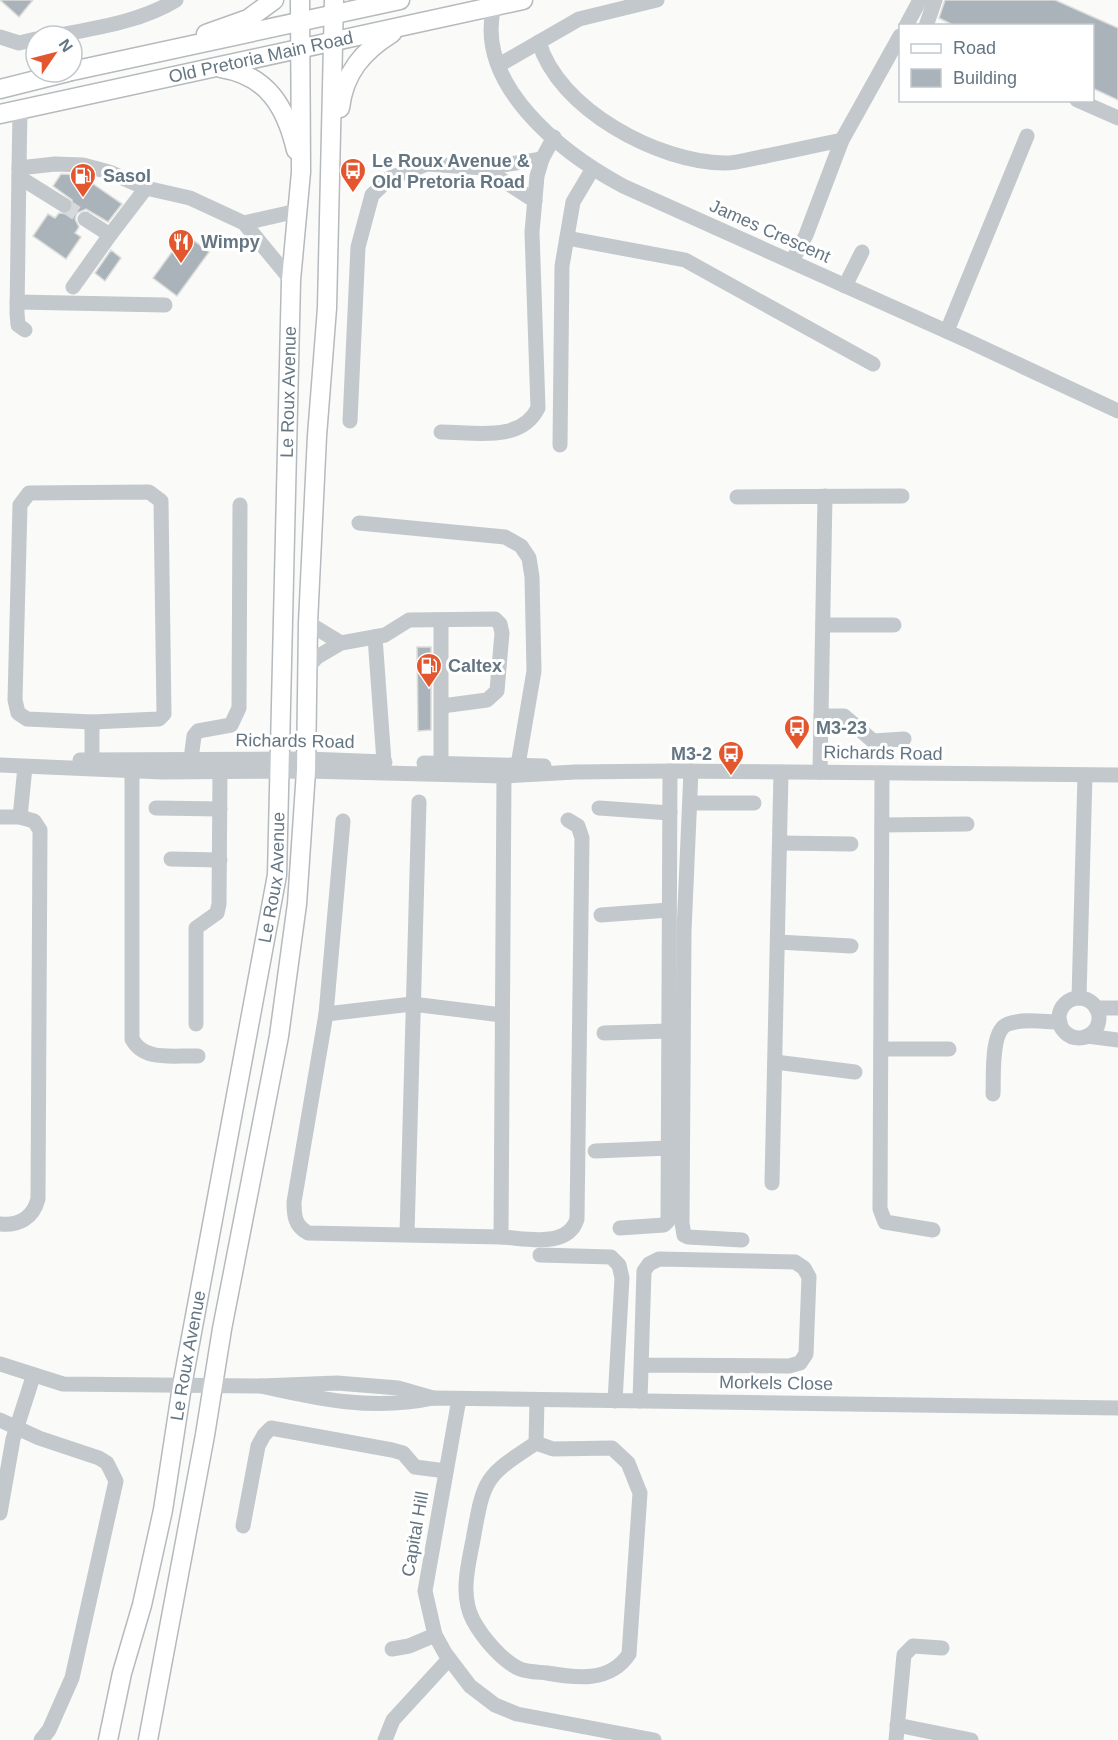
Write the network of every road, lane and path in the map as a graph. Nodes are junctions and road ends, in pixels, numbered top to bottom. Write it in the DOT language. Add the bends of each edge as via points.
graph roads {
  1 [pos="176,0"];
  2 [pos="274,0"];
  3 [pos="300,0"];
  4 [pos="400,0"];
  5 [pos="523,0"];
  6 [pos="657,0"];
  7 [pos="920,0"];
  8 [pos="935,0"];
  9 [pos="494,6"];
  10 [pos="334,7"];
  11 [pos="437,18"];
  12 [pos="302,22"];
  13 [pos="907,24"];
  14 [pos="927,24"];
  15 [pos="84,30"];
  16 [pos="0,37"];
  17 [pos="899,38"];
  18 [pos="333,41"];
  19 [pos="24,42"];
  20 [pos="539,42"];
  21 [pos="302,48"];
  22 [pos="121,61"];
  23 [pos="499,65"];
  24 [pos="214,67"];
  25 [pos="84,69"];
  26 [pos="24,83"];
  27 [pos="0,89"];
  28 [pos="1082,102"];
  29 [pos="21,110"];
  30 [pos="0,114"];
  31 [pos="1118,118"];
  32 [pos="331,129"];
  33 [pos="1027,136"];
  34 [pos="554,138"];
  35 [pos="842,140"];
  36 [pos="542,159"];
  37 [pos="484,168"];
  38 [pos="592,170"];
  39 [pos="301,172"];
  40 [pos="19,173"];
  41 [pos="146,188"];
  42 [pos="535,201"];
  43 [pos="64,205"];
  44 [pos="297,211"];
  45 [pos="85,219"];
  46 [pos="244,223"];
  47 [pos="110,235"];
  48 [pos="567,238"];
  49 [pos="862,252"];
  50 [pos="792,261"];
  51 [pos="291,280"];
  52 [pos="845,286"];
  53 [pos="73,287"];
  54 [pos="17,302"];
  55 [pos="165,306"];
  56 [pos="25,330"];
  57 [pos="947,331"];
  58 [pos="873,364"];
  59 [pos="1118,411"];
  60 [pos="350,421"];
  61 [pos="441,432"];
  62 [pos="560,445"];
  63 [pos="825,496"];
  64 [pos="902,496"];
  65 [pos="737,497"];
  66 [pos="240,505"];
  67 [pos="359,523"];
  68 [pos="441,620"];
  69 [pos="308,623"];
  70 [pos="823,625"];
  71 [pos="894,625"];
  72 [pos="375,637"];
  73 [pos="341,643"];
  74 [pos="308,667"];
  75 [pos="442,706"];
  76 [pos="821,716"];
  77 [pos="92,722"];
  78 [pos="904,739"];
  79 [pos="92,759"];
  80 [pos="191,759"];
  81 [pos="384,762"];
  82 [pos="307,765"];
  83 [pos="518,765"];
  84 [pos="13,766"];
  85 [pos="280,766"];
  86 [pos="441,768"];
  87 [pos="132,770"];
  88 [pos="670,771"];
  89 [pos="691,771"];
  90 [pos="220,772"];
  91 [pos="575,772"];
  92 [pos="781,772"];
  93 [pos="820,772"];
  94 [pos="882,773"];
  95 [pos="1085,775"];
  96 [pos="1118,775"];
  97 [pos="504,776"];
  98 [pos="419,802"];
  99 [pos="691,803"];
  100 [pos="754,803"];
  101 [pos="156,808"];
  102 [pos="599,808"];
  103 [pos="220,809"];
  104 [pos="670,813"];
  105 [pos="0,817"];
  106 [pos="20,817"];
  107 [pos="568,820"];
  108 [pos="343,821"];
  109 [pos="967,824"];
  110 [pos="882,825"];
  111 [pos="781,843"];
  112 [pos="851,844"];
  113 [pos="171,860"];
  114 [pos="220,860"];
  115 [pos="669,910"];
  116 [pos="601,915"];
  117 [pos="778,942"];
  118 [pos="851,946"];
  119 [pos="1079,998"];
  120 [pos="412,1004"];
  121 [pos="1096,1008"];
  122 [pos="1118,1008"];
  123 [pos="326,1014"];
  124 [pos="502,1015"];
  125 [pos="1060,1022"];
  126 [pos="196,1024"];
  127 [pos="669,1031"];
  128 [pos="604,1033"];
  129 [pos="1087,1036"];
  130 [pos="1118,1040"];
  131 [pos="881,1049"];
  132 [pos="949,1049"];
  133 [pos="198,1056"];
  134 [pos="775,1062"];
  135 [pos="855,1072"];
  136 [pos="993,1094"];
  137 [pos="669,1148"];
  138 [pos="596,1151"];
  139 [pos="772,1183"];
  140 [pos="0,1224"];
  141 [pos="620,1228"];
  142 [pos="933,1230"];
  143 [pos="407,1234"];
  144 [pos="501,1237"];
  145 [pos="742,1240"];
  146 [pos="540,1255"];
  147 [pos="0,1364"];
  148 [pos="641,1365"];
  149 [pos="33,1377"];
  150 [pos="182,1386"];
  151 [pos="214,1386"];
  152 [pos="459,1399"];
  153 [pos="537,1400"];
  154 [pos="615,1401"];
  155 [pos="640,1401"];
  156 [pos="1118,1408"];
  157 [pos="0,1420"];
  158 [pos="10,1435"];
  159 [pos="536,1443"];
  160 [pos="446,1471"];
  161 [pos="0,1513"];
  162 [pos="243,1526"];
  163 [pos="435,1635"];
  164 [pos="942,1648"];
  165 [pos="392,1649"];
  166 [pos="449,1659"];
  167 [pos="897,1733"];
  168 [pos="41,1740"];
  169 [pos="108,1740"];
  170 [pos="148,1740"];
  171 [pos="385,1740"];
  172 [pos="654,1740"];
  173 [pos="971,1740"];
  1 -- 15 [label="street" via="155,12"];
  2 -- 22 [label="main road" via="248,19"];
  3 -- 12 [label="main road, Le Roux Avenue"];
  4 -- 10 [label="main road, Old Pretoria Main Road"];
  5 -- 9 [label="main road, Old Pretoria Main Road"];
  6 -- 20 [label="street" via="579,19"];
  7 -- 13 [label="street"];
  8 -- 14 [label="street"];
  9 -- 11 [label="main road, Old Pretoria Main Road"];
  9 -- 23 [label="street, James Crescent" via="490,38"];
  10 -- 12 [label="main road, Old Pretoria Main Road"];
  10 -- 18 [label="main road, Le Roux Avenue"];
  11 -- 18 [label="main road, Old Pretoria Main Road"];
  11 -- 32 [label="main road" via="397,30 365,53 345,81"];
  12 -- 21 [label="main road, Le Roux Avenue"];
  12 -- 22 [label="main road, Old Pretoria Main Road"];
  16 -- 19 [label="street"];
  17 -- 35 [label="street"];
  18 -- 21 [label="main road, Old Pretoria Main Road"];
  18 -- 32 [label="main road, Le Roux Avenue"];
  20 -- 23 [label="street"];
  20 -- 35 [label="street" via="544,58 588,109 654,148 699,163 729,163"];
  21 -- 24 [label="main road, Old Pretoria Main Road"];
  21 -- 39 [label="main road, Le Roux Avenue"];
  22 -- 25 [label="main road, Old Pretoria Main Road"];
  23 -- 34 [label="street, James Crescent" via="512,92"];
  24 -- 29 [label="main road, Old Pretoria Main Road"];
  24 -- 39 [label="main road" via="243,73 275,99 290,129"];
  26 -- 27 [label="main road, Old Pretoria Main Road"];
  28 -- 31 [label="street"];
  29 -- 30 [label="main road, Old Pretoria Main Road"];
  29 -- 40 [label="street"];
  32 -- 69 [label="main road, Le Roux Avenue" via="327,308"];
  33 -- 57 [label="street"];
  34 -- 36 [label="street"];
  34 -- 38 [label="street, James Crescent"];
  35 -- 50 [label="street" via="806,235"];
  36 -- 37 [label="street"];
  36 -- 42 [label="street"];
  37 -- 42 [label="street"];
  37 -- 60 [label="street" via="427,164 390,178 372,195 358,247"];
  38 -- 48 [label="street" via="573,202"];
  38 -- 50 [label="street, James Crescent"];
  39 -- 44 [label="main road, Le Roux Avenue"];
  40 -- 41 [label="street" via="55,164 83,165"];
  40 -- 43 [label="street"];
  40 -- 54 [label="street"];
  41 -- 46 [label="street" via="190,198"];
  41 -- 47 [label="street"];
  42 -- 61 [label="street" via="532,232 538,408 532,420 507,432"];
  44 -- 46 [label="street"];
  44 -- 51 [label="main road, Le Roux Avenue"];
  45 -- 47 [label="street"];
  46 -- 51 [label="street"];
  47 -- 53 [label="street"];
  48 -- 58 [label="street" via="685,260"];
  48 -- 62 [label="street" via="562,266"];
  49 -- 52 [label="street"];
  50 -- 52 [label="street, James Crescent"];
  51 -- 85 [label="main road, Le Roux Avenue"];
  52 -- 57 [label="street, James Crescent"];
  54 -- 55 [label="street"];
  54 -- 56 [label="street" via="18,325"];
  57 -- 59 [label="street, James Crescent"];
  63 -- 64 [label="street"];
  63 -- 65 [label="street"];
  63 -- 70 [label="street"];
  66 -- 80 [label="street" via="239,708 231,725 198,731"];
  67 -- 83 [label="street" via="505,537 521,546 529,558 534,671"];
  68 -- 72 [label="street" via="409,620"];
  68 -- 75 [label="street"];
  68 -- 75 [label="street" via="488,617 500,624 502,633 499,686 494,695 487,700"];
  69 -- 73 [label="street"];
  69 -- 74 [label="main road, Le Roux Avenue"];
  70 -- 71 [label="street"];
  70 -- 76 [label="street"];
  72 -- 73 [label="street"];
  72 -- 81 [label="street"];
  73 -- 74 [label="street"];
  74 -- 82 [label="main road, Le Roux Avenue"];
  75 -- 86 [label="street"];
  76 -- 78 [label="street" via="844,716 873,741"];
  76 -- 93 [label="street"];
  77 -- 77 [label="street" via="27,719 18,713 15,700 20,505 29,493 148,492 161,501 164,714 159,718"];
  77 -- 79 [label="street"];
  79 -- 80 [label="street, Richards Road"];
  79 -- 84 [label="street, Richards Road"];
  80 -- 85 [label="street, Richards Road"];
  81 -- 82 [label="street, Richards Road"];
  81 -- 86 [label="street, Richards Road"];
  82 -- 85 [label="street, Richards Road"];
  82 -- 86 [label="street, Richards Road"];
  82 -- 151 [label="main road, Le Roux Avenue" via="286,994"];
  83 -- 86 [label="street, Richards Road"];
  83 -- 91 [label="street, Richards Road"];
  84 -- 87 [label="street, Richards Road"];
  84 -- 106 [label="street"];
  85 -- 90 [label="street, Richards Road"];
  85 -- 150 [label="main road, Le Roux Avenue" via="279,846 272,903"];
  86 -- 97 [label="street, Richards Road"];
  87 -- 90 [label="street, Richards Road"];
  87 -- 133 [label="street" via="132,1039 138,1050 146,1054"];
  88 -- 89 [label="street, Richards Road"];
  88 -- 91 [label="street, Richards Road"];
  88 -- 104 [label="street"];
  89 -- 92 [label="street, Richards Road"];
  89 -- 99 [label="street"];
  90 -- 103 [label="street"];
  91 -- 97 [label="street, Richards Road"];
  92 -- 93 [label="street, Richards Road"];
  92 -- 111 [label="street"];
  93 -- 94 [label="street, Richards Road"];
  94 -- 95 [label="street, Richards Road"];
  94 -- 110 [label="street"];
  95 -- 96 [label="street, Richards Road"];
  95 -- 119 [label="street"];
  97 -- 124 [label="street"];
  98 -- 120 [label="street"];
  99 -- 100 [label="street"];
  99 -- 145 [label="street" via="684,930 681,1223 688,1237"];
  101 -- 103 [label="street"];
  102 -- 104 [label="street"];
  103 -- 114 [label="street"];
  104 -- 115 [label="street"];
  105 -- 106 [label="street"];
  106 -- 140 [label="street" via="34,821 40,830 38,1199 36,1208 25,1220"];
  107 -- 144 [label="street" via="578,826 582,838 577,1219 571,1230 555,1239"];
  108 -- 123 [label="street"];
  109 -- 110 [label="street"];
  110 -- 131 [label="street"];
  111 -- 112 [label="street"];
  111 -- 117 [label="street"];
  113 -- 114 [label="street"];
  114 -- 126 [label="street" via="217,913 200,922 194,936"];
  115 -- 116 [label="street"];
  115 -- 127 [label="street"];
  117 -- 118 [label="street"];
  117 -- 134 [label="street"];
  119 -- 121 [label="street"];
  119 -- 125 [label="street" via="1066,1003"];
  120 -- 123 [label="street"];
  120 -- 124 [label="street"];
  120 -- 143 [label="street"];
  121 -- 122 [label="street"];
  121 -- 129 [label="street" via="1099,1021"];
  123 -- 143 [label="street" via="294,1218 308,1233"];
  124 -- 144 [label="street"];
  125 -- 129 [label="street" via="1067,1034"];
  125 -- 136 [label="street" via="1007,1024 1000,1030"];
  127 -- 128 [label="street"];
  127 -- 137 [label="street"];
  129 -- 130 [label="street"];
  131 -- 132 [label="street"];
  131 -- 142 [label="street" via="881,1216 885,1222"];
  134 -- 135 [label="street"];
  134 -- 139 [label="street"];
  137 -- 138 [label="street"];
  137 -- 141 [label="street" via="668,1221 664,1225"];
  143 -- 144 [label="street"];
  146 -- 154 [label="street" via="611,1257 619,1265 622,1278"];
  147 -- 149 [label="street, Morkels Close"];
  148 -- 148 [label="street" via="644,1271 649,1263 659,1259 795,1262 804,1268 809,1277 807,1354 800,1363"];
  148 -- 155 [label="street"];
  149 -- 150 [label="street, Morkels Close" via="63,1384"];
  149 -- 158 [label="street"];
  150 -- 151 [label="street, Morkels Close"];
  150 -- 169 [label="main road, Le Roux Avenue" via="159,1527"];
  151 -- 152 [label="street, Morkels Close" via="364,1384 415,1391 433,1398"];
  151 -- 170 [label="main road, Le Roux Avenue"];
  152 -- 153 [label="street, Morkels Close"];
  152 -- 160 [label="street, Capital Hill"];
  153 -- 154 [label="street, Morkels Close"];
  153 -- 159 [label="street"];
  154 -- 155 [label="street, Morkels Close"];
  155 -- 156 [label="street, Morkels Close"];
  157 -- 158 [label="street"];
  158 -- 161 [label="street"];
  158 -- 168 [label="street" via="99,1458 107,1463 116,1481 72,1678"];
  159 -- 159 [label="street" via="553,1449 612,1448 628,1463 640,1493 629,1654 615,1669 599,1676 581,1679 520,1669 506,1660 472,1619 465,1586 488,1479"];
  160 -- 162 [label="street" via="415,1467 403,1453 392,1450 271,1428 258,1446"];
  160 -- 163 [label="street, Capital Hill" via="425,1591"];
  163 -- 165 [label="street"];
  163 -- 166 [label="street, Capital Hill"];
  164 -- 167 [label="street" via="913,1646 904,1655"];
  166 -- 171 [label="street" via="393,1720"];
  166 -- 172 [label="street, Capital Hill" via="470,1686 495,1705 517,1714"];
  167 -- 173 [label="street"];
}
